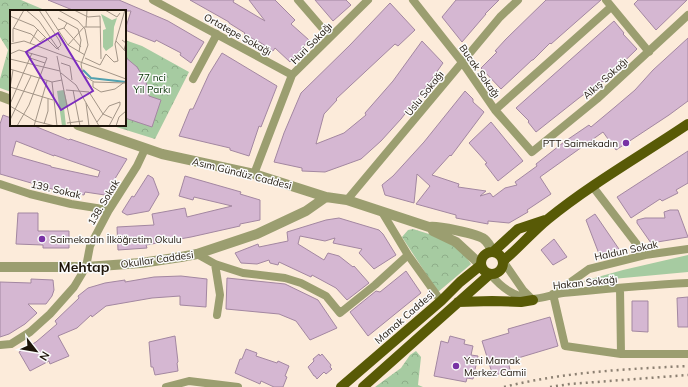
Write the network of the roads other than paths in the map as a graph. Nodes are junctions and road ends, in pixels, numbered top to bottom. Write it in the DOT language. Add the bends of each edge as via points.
graph roads {
  1 [pos="153,0"];
  2 [pos="298,0"];
  3 [pos="368,0"];
  4 [pos="413,0"];
  5 [pos="518,0"];
  6 [pos="606,0"];
  7 [pos="611,7"];
  8 [pos="688,15"];
  9 [pos="217,34"];
  10 [pos="330,37"];
  11 [pos="649,52"];
  12 [pos="462,62"];
  13 [pos="292,75"];
  14 [pos="193,79"];
  15 [pos="0,96"];
  16 [pos="10,100"];
  17 [pos="495,110"];
  18 [pos="688,124"];
  19 [pos="81,126"];
  20 [pos="145,149"];
  21 [pos="532,152"];
  22 [pos="254,174"];
  23 [pos="0,184"];
  24 [pos="593,187"];
  25 [pos="326,197"];
  26 [pos="347,200"];
  27 [pos="109,210"];
  28 [pos="382,212"];
  29 [pos="547,220"];
  30 [pos="428,227"];
  31 [pos="688,249"];
  32 [pos="493,252"];
  33 [pos="197,254"];
  34 [pos="408,255"];
  35 [pos="645,256"];
  36 [pos="503,261"];
  37 [pos="214,264"];
  38 [pos="481,265"];
  39 [pos="0,267"];
  40 [pos="86,268"];
  41 [pos="490,274"];
  42 [pos="688,284"];
  43 [pos="620,288"];
  44 [pos="553,294"];
  45 [pos="533,300"];
  46 [pos="441,301"];
  47 [pos="458,302"];
  48 [pos="217,314"];
  49 [pos="0,345"];
  50 [pos="621,354"];
  51 [pos="688,354"];
  52 [pos="166,387"];
  53 [pos="238,387"];
  54 [pos="341,387"];
  55 [pos="363,387"];
  1 -- 9 [label="street, Ortatepe Sokağı"];
  2 -- 10 [label="street"];
  3 -- 10 [label="street, Huri Sokağı"];
  4 -- 12 [label="street, Bucak Sokağı"];
  5 -- 12 [label="street, Uslu Sokağı"];
  6 -- 7 [label="street"];
  7 -- 11 [label="street"];
  7 -- 17 [label="street"];
  8 -- 11 [label="street, Alkış Sokağı"];
  9 -- 13 [label="street, Ortatepe Sokağı"];
  9 -- 14 [label="street"];
  10 -- 13 [label="street, Huri Sokağı"];
  11 -- 21 [label="street, Alkış Sokağı" via="597,100"];
  12 -- 17 [label="street, Bucak Sokağı"];
  12 -- 26 [label="street, Uslu Sokağı"];
  13 -- 22 [label="street, Huri Sokağı"];
  15 -- 16 [label="street"];
  17 -- 21 [label="street, Bucak Sokağı"];
  18 -- 24 [label="main road"];
  19 -- 20 [label="street, Asım Gündüz Caddesi"];
  20 -- 22 [label="street, Asım Gündüz Caddesi"];
  20 -- 27 [label="street, 138. Sokak"];
  22 -- 25 [label="street, Asım Gündüz Caddesi"];
  23 -- 27 [label="street, 139. Sokak" via="71,204"];
  24 -- 29 [label="main road"];
  24 -- 35 [label="street"];
  25 -- 26 [label="street, Asım Gündüz Caddesi"];
  25 -- 33 [label="street, Okullar Caddesi" via="306,211 278,225"];
  26 -- 28 [label="street, Asım Gündüz Caddesi"];
  27 -- 40 [label="street, 138. Sokak" via="90,246"];
  28 -- 30 [label="street, Asım Gündüz Caddesi"];
  28 -- 34 [label="street"];
  29 -- 32 [label="main road" via="518,229"];
  29 -- 36 [label="main road"];
  30 -- 32 [label="street, Asım Gündüz Caddesi" via="436,226 472,234 484,239"];
  30 -- 38 [label="street, Asım Gündüz Caddesi" via="456,242"];
  31 -- 35 [label="street, Haldun Sokak"];
  32 -- 36 [label="main road" via="500,254"];
  32 -- 38 [label="main road" via="484,255"];
  33 -- 37 [label="street"];
  33 -- 40 [label="street, Okullar Caddesi"];
  34 -- 37 [label="street" via="340,313 326,296 301,283"];
  34 -- 46 [label="street"];
  35 -- 44 [label="street, Haldun Sokak" via="589,269"];
  36 -- 41 [label="main road" via="500,271"];
  36 -- 45 [label="street"];
  37 -- 48 [label="street" via="220,295"];
  38 -- 41 [label="main road" via="484,272"];
  38 -- 46 [label="main road, Mamak Caddesi"];
  39 -- 40 [label="street, Okullar Caddesi"];
  40 -- 49 [label="street" via="74,287 30,332 10,344"];
  41 -- 45 [label="street" via="510,292"];
  41 -- 47 [label="main road"];
  42 -- 43 [label="street, Hakan Sokağı"];
  43 -- 44 [label="street, Hakan Sokağı"];
  43 -- 50 [label="street"];
  44 -- 45 [label="street, Hakan Sokağı"];
  44 -- 50 [label="street" via="565,346"];
  45 -- 47 [label="main road" via="508,303"];
  46 -- 54 [label="main road, Mamak Caddesi"];
  47 -- 55 [label="main road"];
  50 -- 51 [label="street"];
  52 -- 53 [label="street" via="189,381"];
}
